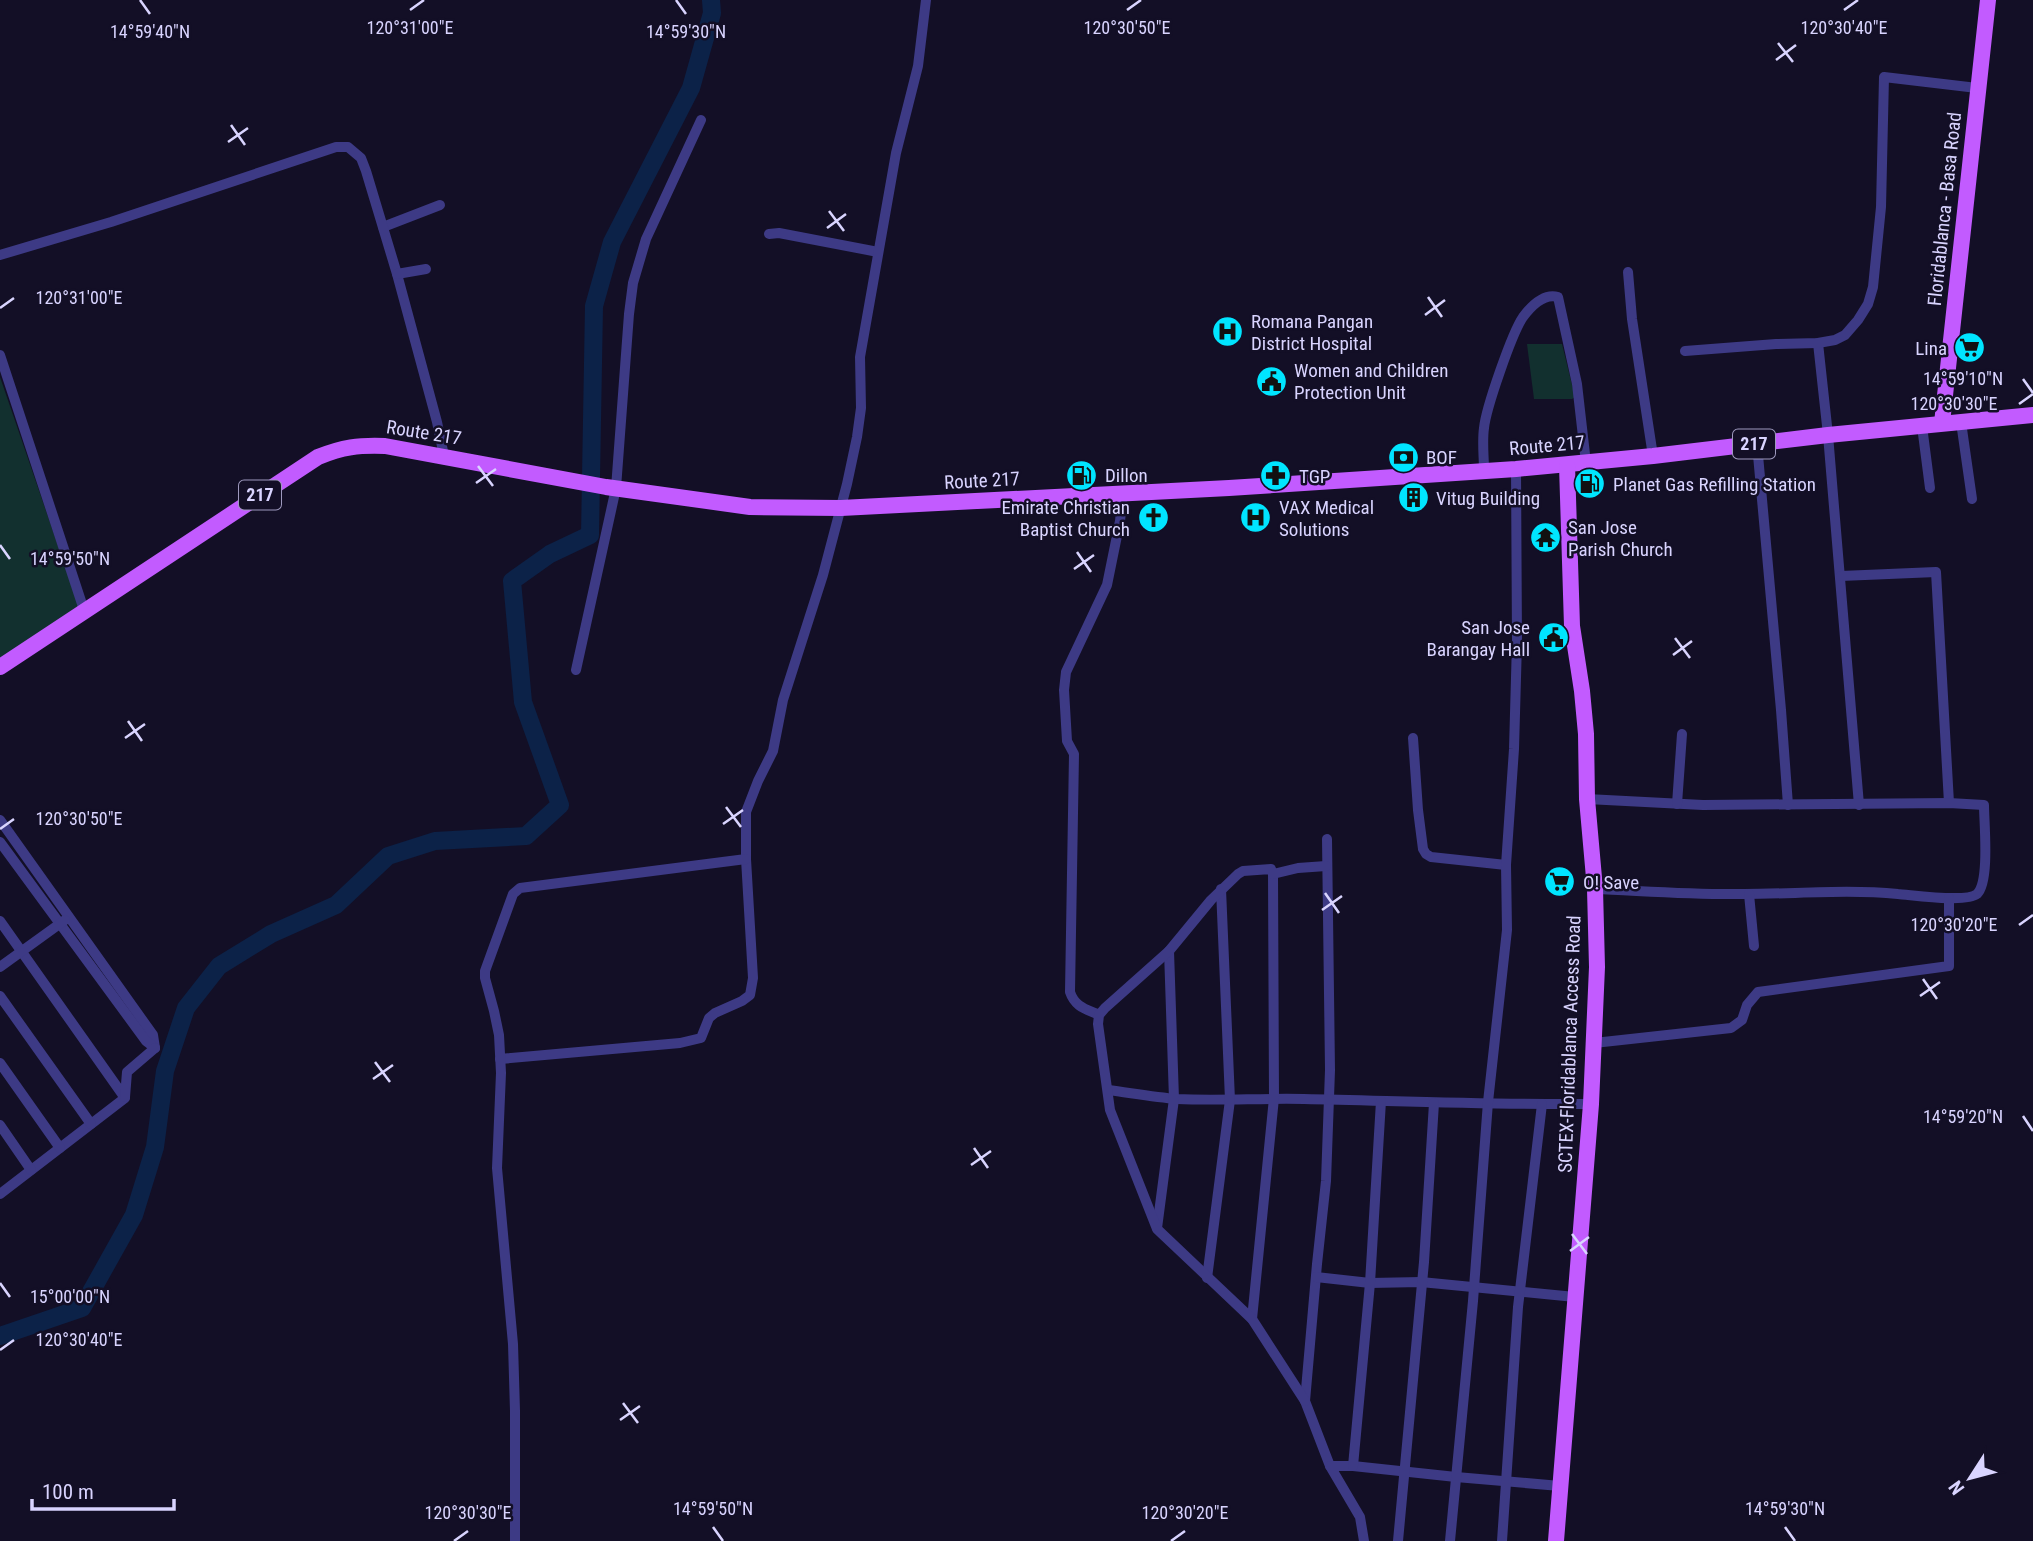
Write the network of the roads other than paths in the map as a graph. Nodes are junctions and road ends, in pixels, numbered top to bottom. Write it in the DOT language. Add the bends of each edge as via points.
graph roads {
  1 [pos="926,0"];
  2 [pos="1988,0"];
  3 [pos="1978,88"];
  4 [pos="701,120"];
  5 [pos="440,205"];
  6 [pos="383,227"];
  7 [pos="769,234"];
  8 [pos="878,252"];
  9 [pos="0,255"];
  10 [pos="426,269"];
  11 [pos="1628,272"];
  12 [pos="397,274"];
  13 [pos="1818,343"];
  14 [pos="1685,351"];
  15 [pos="0,355"];
  16 [pos="2033,415"];
  17 [pos="1961,422"];
  18 [pos="1942,423"];
  19 [pos="1922,426"];
  20 [pos="1828,435"];
  21 [pos="1757,444"];
  22 [pos="444,456"];
  23 [pos="1653,456"];
  24 [pos="1586,463"];
  25 [pos="1567,465"];
  26 [pos="1516,469"];
  27 [pos="1483,471"];
  28 [pos="611,488"];
  29 [pos="1930,488"];
  30 [pos="1123,493"];
  31 [pos="1972,499"];
  32 [pos="841,508"];
  33 [pos="1841,576"];
  34 [pos="84,610"];
  35 [pos="0,667"];
  36 [pos="576,670"];
  37 [pos="1682,734"];
  38 [pos="1413,738"];
  39 [pos="1587,799"];
  40 [pos="1949,803"];
  41 [pos="1677,804"];
  42 [pos="1788,805"];
  43 [pos="1859,805"];
  44 [pos="0,820"];
  45 [pos="1327,839"];
  46 [pos="0,842"];
  47 [pos="746,859"];
  48 [pos="1506,865"];
  49 [pos="1326,866"];
  50 [pos="1273,874"];
  51 [pos="1221,888"];
  52 [pos="1595,889"];
  53 [pos="1749,894"];
  54 [pos="1949,898"];
  55 [pos="69,916"];
  56 [pos="0,920"];
  57 [pos="60,923"];
  58 [pos="1754,946"];
  59 [pos="22,951"];
  60 [pos="1169,951"];
  61 [pos="0,967"];
  62 [pos="0,996"];
  63 [pos="1099,1015"];
  64 [pos="1594,1043"];
  65 [pos="155,1048"];
  66 [pos="500,1059"];
  67 [pos="0,1063"];
  68 [pos="1108,1090"];
  69 [pos="125,1098"];
  70 [pos="1274,1098"];
  71 [pos="1174,1099"];
  72 [pos="1230,1100"];
  73 [pos="1328,1100"];
  74 [pos="1381,1101"];
  75 [pos="1488,1102"];
  76 [pos="1434,1103"];
  77 [pos="1542,1104"];
  78 [pos="1591,1104"];
  79 [pos="91,1124"];
  80 [pos="0,1125"];
  81 [pos="60,1148"];
  82 [pos="31,1170"];
  83 [pos="1,1192"];
  84 [pos="1157,1229"];
  85 [pos="1316,1277"];
  86 [pos="1207,1278"];
  87 [pos="1421,1282"];
  88 [pos="1370,1283"];
  89 [pos="1474,1288"];
  90 [pos="1520,1292"];
  91 [pos="1575,1297"];
  92 [pos="1252,1319"];
  93 [pos="1305,1401"];
  94 [pos="1331,1466"];
  95 [pos="1353,1466"];
  96 [pos="1404,1472"];
  97 [pos="1455,1477"];
  98 [pos="1507,1481"];
  99 [pos="1559,1486"];
  100 [pos="515,1541"];
  101 [pos="1364,1541"];
  102 [pos="1398,1541"];
  103 [pos="1450,1541"];
  104 [pos="1502,1541"];
  105 [pos="1556,1541"];
  1 -- 8 [label="street" via="918,66"];
  2 -- 3 [label="main road, Floridablanca - Basa Road"];
  3 -- 13 [label="street" via="1884,77 1881,207 1868,304 1850,331"];
  3 -- 18 [label="main road, Floridablanca - Basa Road"];
  4 -- 28 [label="street" via="646,239 634,283"];
  5 -- 6 [label="street"];
  6 -- 9 [label="street" via="361,158 348,147 336,147"];
  6 -- 12 [label="street"];
  7 -- 8 [label="street"];
  8 -- 32 [label="street" via="860,357 857,436"];
  10 -- 12 [label="street"];
  11 -- 23 [label="street"];
  12 -- 22 [label="street"];
  13 -- 14 [label="street"];
  13 -- 20 [label="street"];
  15 -- 34 [label="street"];
  16 -- 17 [label="main road, Route 217 / 217"];
  17 -- 18 [label="main road, Route 217 / 217"];
  17 -- 31 [label="street"];
  18 -- 19 [label="main road, Route 217 / 217"];
  19 -- 20 [label="main road, Route 217 / 217"];
  19 -- 29 [label="street"];
  20 -- 21 [label="main road, Route 217 / 217"];
  20 -- 33 [label="street"];
  21 -- 23 [label="main road, Route 217 / 217"];
  21 -- 42 [label="street"];
  22 -- 28 [label="main road, Route 217 / 217"];
  22 -- 34 [label="main road, Route 217 / 217" via="359,445 318,457"];
  23 -- 24 [label="main road, Route 217 / 217"];
  24 -- 25 [label="main road, Route 217 / 217"];
  24 -- 27 [label="street" via="1575,375 1558,298 1550,295 1523,316 1513,336 1486,415"];
  25 -- 26 [label="main road, Route 217 / 217"];
  25 -- 39 [label="main road, SCTEX-Floridablanca Access Road" via="1572,626 1582,691"];
  26 -- 27 [label="main road, Route 217 / 217"];
  26 -- 48 [label="street" via="1517,655"];
  27 -- 30 [label="main road, Route 217 / 217"];
  28 -- 32 [label="main road, Route 217 / 217" via="750,506"];
  28 -- 36 [label="street"];
  30 -- 32 [label="main road, Route 217 / 217"];
  30 -- 63 [label="street" via="1107,585 1066,672 1064,690 1067,741 1074,754 1070,992 1078,1006"];
  32 -- 47 [label="street" via="783,699 773,751 747,812"];
  33 -- 40 [label="street" via="1936,572"];
  33 -- 43 [label="street"];
  34 -- 35 [label="main road, Route 217 / 217"];
  37 -- 41 [label="street"];
  38 -- 48 [label="street" via="1426,854"];
  39 -- 41 [label="street"];
  39 -- 52 [label="main road, SCTEX-Floridablanca Access Road"];
  40 -- 43 [label="street"];
  40 -- 54 [label="street" via="1984,805 1986,854 1978,893"];
  41 -- 42 [label="street"];
  42 -- 43 [label="street"];
  44 -- 55 [label="street"];
  45 -- 49 [label="street"];
  46 -- 57 [label="street"];
  47 -- 66 [label="street" via="750,995 709,1018 701,1038"];
  47 -- 66 [label="street" via="516,890 485,971"];
  48 -- 75 [label="street" via="1507,930"];
  49 -- 50 [label="street"];
  49 -- 73 [label="street"];
  50 -- 51 [label="street" via="1270,869 1243,871"];
  50 -- 70 [label="street"];
  51 -- 60 [label="street"];
  51 -- 72 [label="street"];
  52 -- 53 [label="street"];
  52 -- 64 [label="main road, SCTEX-Floridablanca Access Road"];
  53 -- 54 [label="street" via="1876,891"];
  53 -- 58 [label="street"];
  54 -- 64 [label="street" via="1949,966 1758,992 1742,1020 1731,1028"];
  55 -- 57 [label="street"];
  55 -- 65 [label="street" via="153,1035"];
  56 -- 59 [label="street"];
  57 -- 59 [label="street"];
  57 -- 65 [label="street"];
  59 -- 61 [label="street"];
  59 -- 69 [label="street"];
  60 -- 63 [label="street"];
  60 -- 71 [label="street"];
  62 -- 79 [label="street"];
  63 -- 68 [label="street"];
  64 -- 78 [label="main road, SCTEX-Floridablanca Access Road"];
  65 -- 69 [label="street" via="127,1072"];
  66 -- 100 [label="street" via="497,1168 513,1344"];
  67 -- 81 [label="street"];
  68 -- 71 [label="street"];
  68 -- 84 [label="street" via="1110,1110"];
  69 -- 79 [label="street"];
  70 -- 72 [label="street"];
  70 -- 73 [label="street"];
  70 -- 92 [label="street"];
  71 -- 72 [label="street"];
  71 -- 84 [label="street"];
  72 -- 86 [label="street"];
  73 -- 74 [label="street"];
  73 -- 85 [label="street"];
  74 -- 76 [label="street"];
  74 -- 88 [label="street"];
  75 -- 76 [label="street"];
  75 -- 77 [label="street"];
  75 -- 89 [label="street"];
  76 -- 87 [label="street"];
  77 -- 78 [label="street"];
  77 -- 90 [label="street"];
  78 -- 91 [label="main road, SCTEX-Floridablanca Access Road"];
  79 -- 81 [label="street"];
  80 -- 82 [label="street"];
  81 -- 82 [label="street"];
  82 -- 83 [label="street"];
  84 -- 86 [label="street"];
  85 -- 88 [label="street"];
  85 -- 93 [label="street"];
  86 -- 92 [label="street"];
  87 -- 88 [label="street"];
  87 -- 89 [label="street"];
  87 -- 96 [label="street"];
  88 -- 95 [label="street"];
  89 -- 90 [label="street"];
  89 -- 97 [label="street"];
  90 -- 91 [label="street"];
  90 -- 98 [label="street"];
  91 -- 99 [label="main road, SCTEX-Floridablanca Access Road"];
  92 -- 93 [label="street"];
  93 -- 94 [label="street"];
  94 -- 95 [label="street"];
  94 -- 101 [label="street" via="1360,1517"];
  95 -- 96 [label="street"];
  96 -- 97 [label="street"];
  96 -- 102 [label="street"];
  97 -- 98 [label="street"];
  97 -- 103 [label="street"];
  98 -- 99 [label="street"];
  98 -- 104 [label="street"];
  99 -- 105 [label="main road, SCTEX-Floridablanca Access Road"];
}
